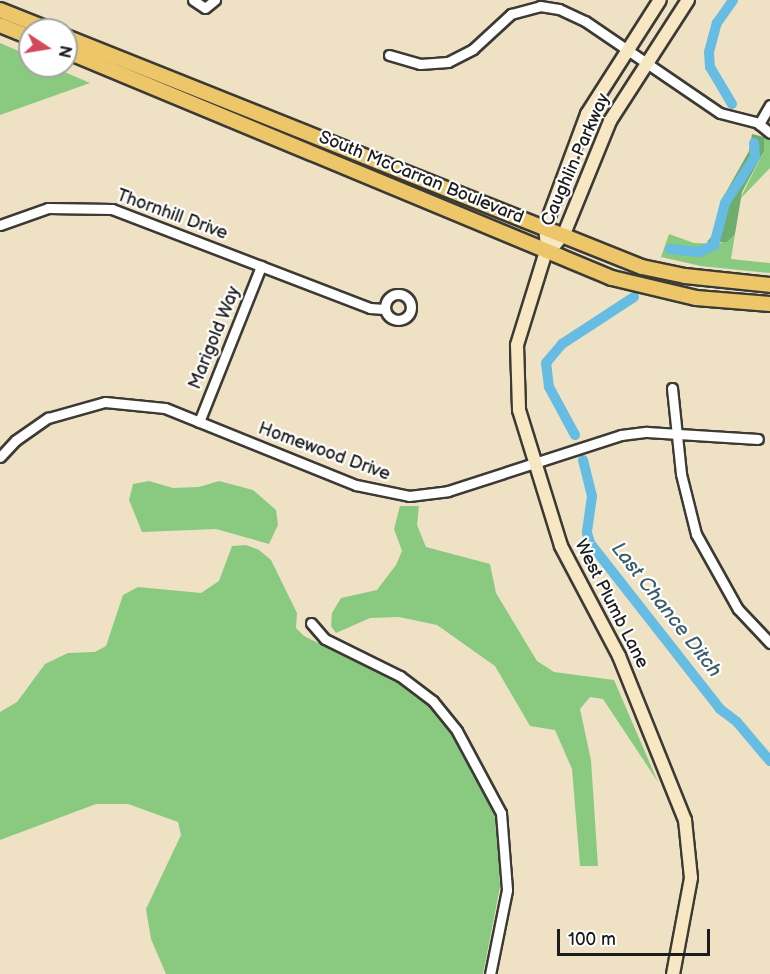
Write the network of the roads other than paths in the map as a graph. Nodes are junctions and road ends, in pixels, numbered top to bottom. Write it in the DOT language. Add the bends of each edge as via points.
graph roads {
  1 [pos="192,0"];
  2 [pos="215,0"];
  3 [pos="660,0"];
  4 [pos="688,0"];
  5 [pos="0,10"];
  6 [pos="20,18"];
  7 [pos="0,25"];
  8 [pos="18,32"];
  9 [pos="78,42"];
  10 [pos="627,50"];
  11 [pos="389,55"];
  12 [pos="78,56"];
  13 [pos="645,62"];
  14 [pos="770,105"];
  15 [pos="759,123"];
  16 [pos="770,133"];
  17 [pos="0,225"];
  18 [pos="545,227"];
  19 [pos="564,234"];
  20 [pos="547,248"];
  21 [pos="261,266"];
  22 [pos="770,285"];
  23 [pos="770,304"];
  24 [pos="384,309"];
  25 [pos="672,388"];
  26 [pos="199,422"];
  27 [pos="679,434"];
  28 [pos="758,439"];
  29 [pos="0,457"];
  30 [pos="535,464"];
  31 [pos="311,623"];
  32 [pos="770,643"];
  33 [pos="490,974"];
  34 [pos="673,974"];
  1 -- 2 [label="street" via="205,8"];
  3 -- 10 [label="main road, Caughlin Parkway"];
  4 -- 13 [label="main road, Caughlin Parkway"];
  5 -- 6 [label="main road"];
  7 -- 8 [label="main road"];
  9 -- 18 [label="main road, South McCarran Boulevard"];
  10 -- 11 [label="street" via="568,12 540,6 511,14 473,49 448,62 420,64"];
  10 -- 13 [label="street"];
  10 -- 18 [label="main road, Caughlin Parkway" via="587,114"];
  12 -- 20 [label="main road, South McCarran Boulevard"];
  13 -- 15 [label="street" via="720,113"];
  13 -- 19 [label="main road, Caughlin Parkway" via="610,121"];
  14 -- 15 [label="street"];
  15 -- 16 [label="street" via="763,131"];
  17 -- 21 [label="street, Thornhill Drive" via="48,208 101,207 131,214"];
  18 -- 19 [label="main road, South McCarran Boulevard"];
  18 -- 20 [label="main road, Caughlin Parkway"];
  19 -- 20 [label="main road, Caughlin Parkway" via="554,247"];
  19 -- 22 [label="main road, South McCarran Boulevard" via="642,267"];
  20 -- 23 [label="main road, South McCarran Boulevard" via="589,270 660,290 696,298"];
  20 -- 30 [label="main road, West Plumb Lane" via="523,320 515,367 519,410"];
  21 -- 24 [label="street, Thornhill Drive" via="370,308"];
  21 -- 26 [label="street, Marigold Way"];
  25 -- 27 [label="street"];
  26 -- 29 [label="street, Homewood Drive" via="146,404 85,405 32,428"];
  26 -- 30 [label="street, Homewood Drive" via="356,485 389,494 448,491"];
  27 -- 28 [label="street, Homewood Drive"];
  27 -- 30 [label="street, Homewood Drive" via="621,435"];
  27 -- 32 [label="street" via="681,474 696,534 738,609"];
  30 -- 34 [label="main road, West Plumb Lane" via="561,546 622,664 685,820 691,878"];
  31 -- 33 [label="street" via="325,639 400,676 433,701 457,730 501,813 507,890"];
}
